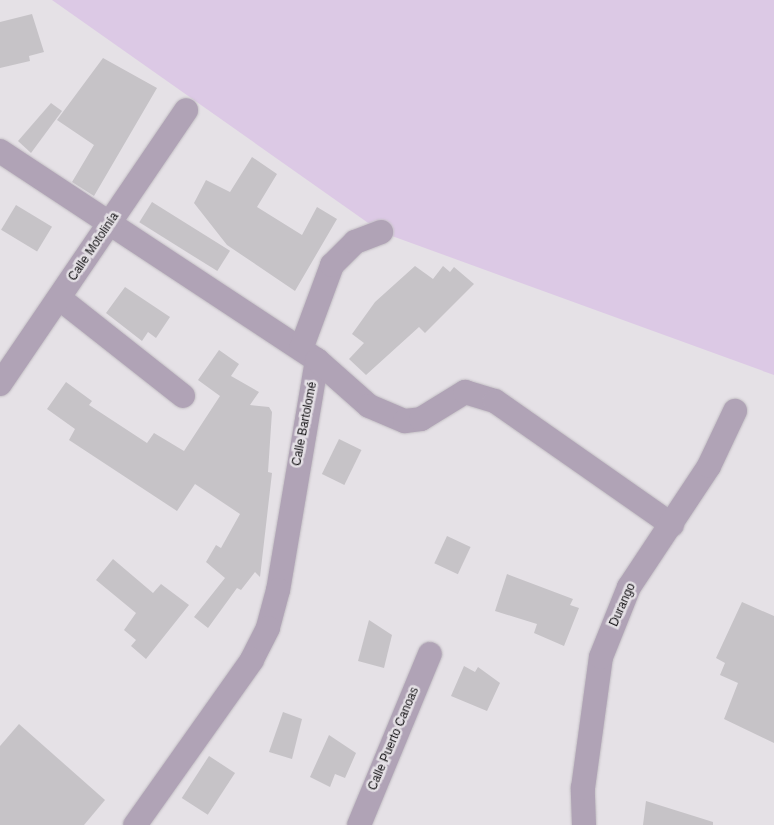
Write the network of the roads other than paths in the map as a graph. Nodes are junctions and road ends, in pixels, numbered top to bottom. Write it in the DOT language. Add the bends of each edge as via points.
graph roads {
  1 [pos="186,110"];
  2 [pos="0,151"];
  3 [pos="108,227"];
  4 [pos="381,232"];
  5 [pos="59,298"];
  6 [pos="308,355"];
  7 [pos="0,384"];
  8 [pos="183,396"];
  9 [pos="735,411"];
  10 [pos="672,525"];
  11 [pos="430,654"];
  12 [pos="136,825"];
  13 [pos="359,825"];
  14 [pos="584,825"];
  1 -- 3 [label="street, Calle Motolinía"];
  2 -- 3 [label="street"];
  3 -- 5 [label="street, Calle Motolinía"];
  3 -- 6 [label="street"];
  4 -- 6 [label="street, Calle Bartolomé" via="355,242 332,265"];
  5 -- 7 [label="street, Calle Motolinía"];
  5 -- 8 [label="street"];
  6 -- 10 [label="street" via="387,416 421,419 465,392 495,401"];
  6 -- 12 [label="street, Calle Bartolomé" via="278,590 268,628 252,660"];
  9 -- 10 [label="street, Durango" via="709,466"];
  10 -- 14 [label="street, Durango" via="629,587 602,657 583,788"];
  11 -- 13 [label="street, Calle Puerto Canoas"];
}
